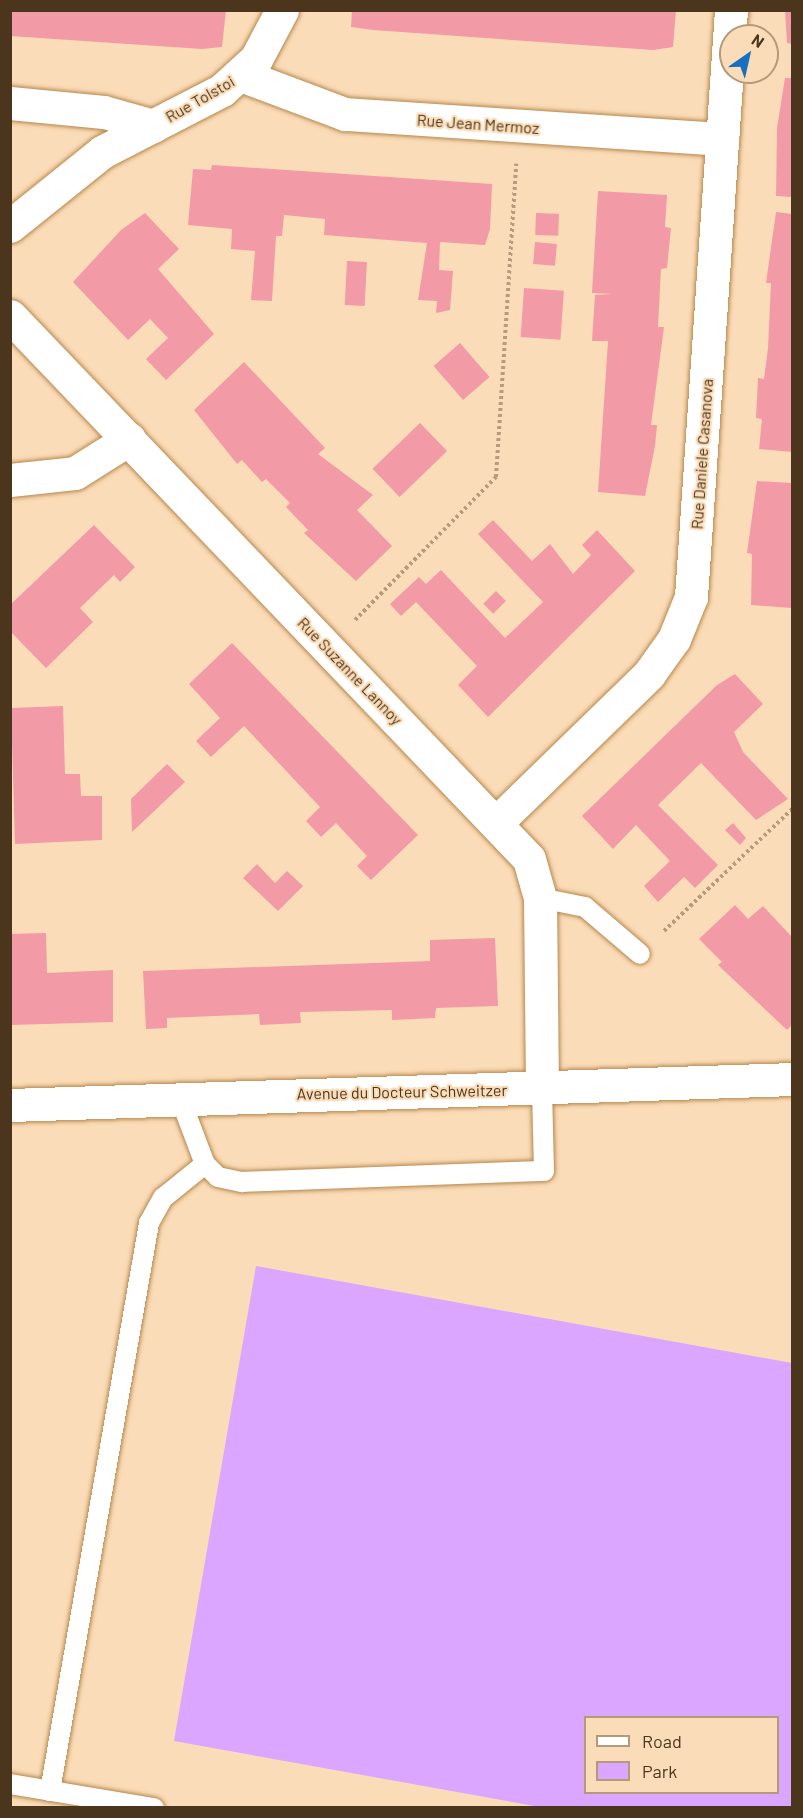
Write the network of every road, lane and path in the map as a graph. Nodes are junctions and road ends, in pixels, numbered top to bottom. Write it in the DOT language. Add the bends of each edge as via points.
graph roads {
  1 [pos="282,10"];
  2 [pos="731,10"];
  3 [pos="241,75"];
  4 [pos="10,103"];
  5 [pos="153,126"];
  6 [pos="519,127"];
  7 [pos="722,139"];
  8 [pos="10,226"];
  9 [pos="10,316"];
  10 [pos="129,439"];
  11 [pos="10,480"];
  12 [pos="328,647"];
  13 [pos="792,809"];
  14 [pos="496,823"];
  15 [pos="540,898"];
  16 [pos="640,954"];
  17 [pos="792,1078"];
  18 [pos="542,1089"];
  19 [pos="180,1098"];
  20 [pos="10,1105"];
  21 [pos="206,1164"];
  22 [pos="10,1784"];
  23 [pos="50,1791"];
  24 [pos="154,1808"];
  1 -- 3 [label="street, Rue Tolstoi" via="268,42"];
  2 -- 7 [label="street, Rue Daniele Casanova"];
  3 -- 5 [label="street, Rue Tolstoi"];
  3 -- 6 [label="street, Rue Jean Mermoz" via="345,114"];
  4 -- 5 [label="street, Rue Tolstoi" via="113,114"];
  5 -- 8 [label="street, Rue Tolstoi" via="80,167"];
  6 -- 7 [label="street, Rue Jean Mermoz"];
  6 -- 12 [label="path" via="496,477"];
  7 -- 14 [label="street, Rue Daniele Casanova" via="695,574 685,617 650,674"];
  9 -- 10 [label="street, Rue Suzanne Lannoy"];
  10 -- 11 [label="street" via="75,473"];
  10 -- 12 [label="street, Rue Suzanne Lannoy"];
  12 -- 14 [label="street, Rue Suzanne Lannoy"];
  13 -- 16 [label="path"];
  14 -- 15 [label="street, Rue Suzanne Lannoy" via="529,859"];
  15 -- 16 [label="lane" via="585,907"];
  15 -- 18 [label="street, Rue Suzanne Lannoy"];
  17 -- 18 [label="street, Avenue du Docteur Schweitzer"];
  18 -- 19 [label="street, Avenue du Docteur Schweitzer"];
  18 -- 21 [label="lane" via="544,1171 242,1182 218,1176"];
  19 -- 20 [label="street, Avenue du Docteur Schweitzer"];
  19 -- 21 [label="lane"];
  21 -- 23 [label="lane" via="163,1198 149,1223"];
  22 -- 23 [label="lane"];
  23 -- 24 [label="lane"];
}
